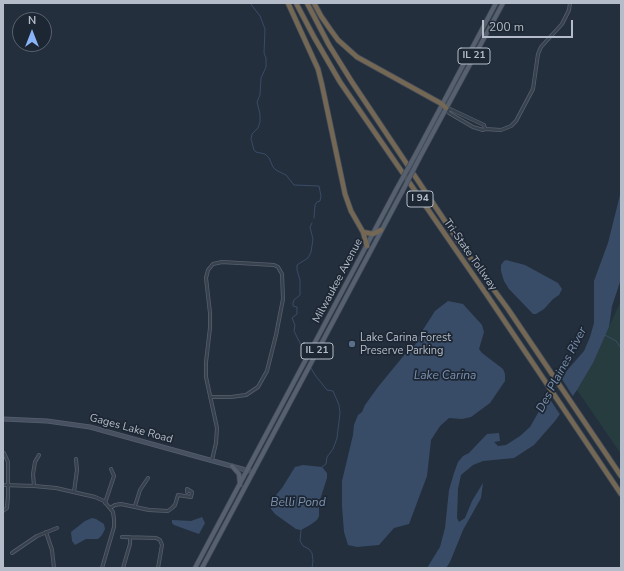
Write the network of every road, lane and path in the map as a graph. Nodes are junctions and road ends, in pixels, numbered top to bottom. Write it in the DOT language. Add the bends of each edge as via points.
graph roads {
  1 [pos="288,3"];
  2 [pos="296,3"];
  3 [pos="307,3"];
  4 [pos="314,3"];
  5 [pos="496,3"];
  6 [pos="503,3"];
  7 [pos="570,3"];
  8 [pos="442,104"];
  9 [pos="446,108"];
  10 [pos="486,129"];
  11 [pos="381,230"];
  12 [pos="363,232"];
  13 [pos="373,234"];
  14 [pos="367,246"];
  15 [pos="211,397"];
  16 [pos="3,419"];
  17 [pos="4,453"];
  18 [pos="39,455"];
  19 [pos="76,459"];
  20 [pos="212,460"];
  21 [pos="232,466"];
  22 [pos="111,469"];
  23 [pos="248,470"];
  24 [pos="253,472"];
  25 [pos="621,476"];
  26 [pos="148,478"];
  27 [pos="3,485"];
  28 [pos="8,485"];
  29 [pos="240,485"];
  30 [pos="34,486"];
  31 [pos="74,492"];
  32 [pos="187,492"];
  33 [pos="621,494"];
  34 [pos="105,502"];
  35 [pos="135,506"];
  36 [pos="110,508"];
  37 [pos="3,511"];
  38 [pos="57,528"];
  39 [pos="46,532"];
  40 [pos="122,537"];
  41 [pos="130,537"];
  42 [pos="12,553"];
  43 [pos="54,568"];
  44 [pos="102,568"];
  45 [pos="123,568"];
  46 [pos="158,568"];
  47 [pos="195,568"];
  48 [pos="202,568"];
  1 -- 12 [label="highway" via="318,69 345,194"];
  2 -- 33 [label="highway, Tri-State Tollway / I 94" via="344,88"];
  3 -- 25 [label="highway, Tri-State Tollway / I 94" via="352,82"];
  4 -- 8 [label="highway" via="338,40 358,57"];
  5 -- 8 [label="main road, Milwaukee Avenue / IL 21"];
  6 -- 9 [label="main road, Milwaukee Avenue / IL 21"];
  7 -- 10 [label="street" via="562,24 541,47 533,89 516,121 503,130"];
  8 -- 9 [label="highway"];
  8 -- 13 [label="main road, Milwaukee Avenue / IL 21, bridge"];
  9 -- 10 [label="street"];
  9 -- 10 [label="street" via="449,113 472,126"];
  9 -- 11 [label="main road, Milwaukee Avenue / IL 21, bridge"];
  11 -- 13 [label="highway"];
  11 -- 24 [label="main road, Milwaukee Avenue / IL 21"];
  12 -- 13 [label="highway"];
  12 -- 14 [label="highway"];
  13 -- 14 [label="main road, Milwaukee Avenue / IL 21"];
  14 -- 23 [label="main road, Milwaukee Avenue / IL 21"];
  15 -- 15 [label="street" via="243,396 251,393 263,379 270,363 281,311 283,280 278,267 268,264 218,262 210,267 206,278 210,313 206,377"];
  15 -- 20 [label="street" via="217,428"];
  16 -- 20 [label="street, Gages Lake Road" via="47,420 84,426"];
  17 -- 28 [label="street" via="8,462"];
  18 -- 30 [label="street" via="33,474"];
  19 -- 31 [label="street"];
  20 -- 21 [label="street, Gages Lake Road"];
  21 -- 23 [label="street, Gages Lake Road"];
  21 -- 29 [label="main road" via="239,474"];
  22 -- 34 [label="street" via="114,476"];
  23 -- 24 [label="street, Gages Lake Road"];
  23 -- 29 [label="main road, Milwaukee Avenue / IL 21"];
  24 -- 48 [label="main road, Milwaukee Avenue / IL 21"];
  26 -- 35 [label="street" via="140,490"];
  27 -- 28 [label="street"];
  28 -- 30 [label="street"];
  28 -- 37 [label="street" via="8,507"];
  29 -- 47 [label="main road, Milwaukee Avenue / IL 21"];
  30 -- 31 [label="street"];
  31 -- 34 [label="street"];
  32 -- 35 [label="street" via="187,489 192,492 191,498 178,495 175,505 168,511"];
  34 -- 36 [label="street"];
  35 -- 36 [label="street" via="121,504"];
  36 -- 44 [label="street" via="113,512 114,527"];
  38 -- 39 [label="street"];
  39 -- 42 [label="street"];
  39 -- 43 [label="street"];
  40 -- 41 [label="street"];
  41 -- 45 [label="street"];
  41 -- 46 [label="street" via="161,540"];
}
